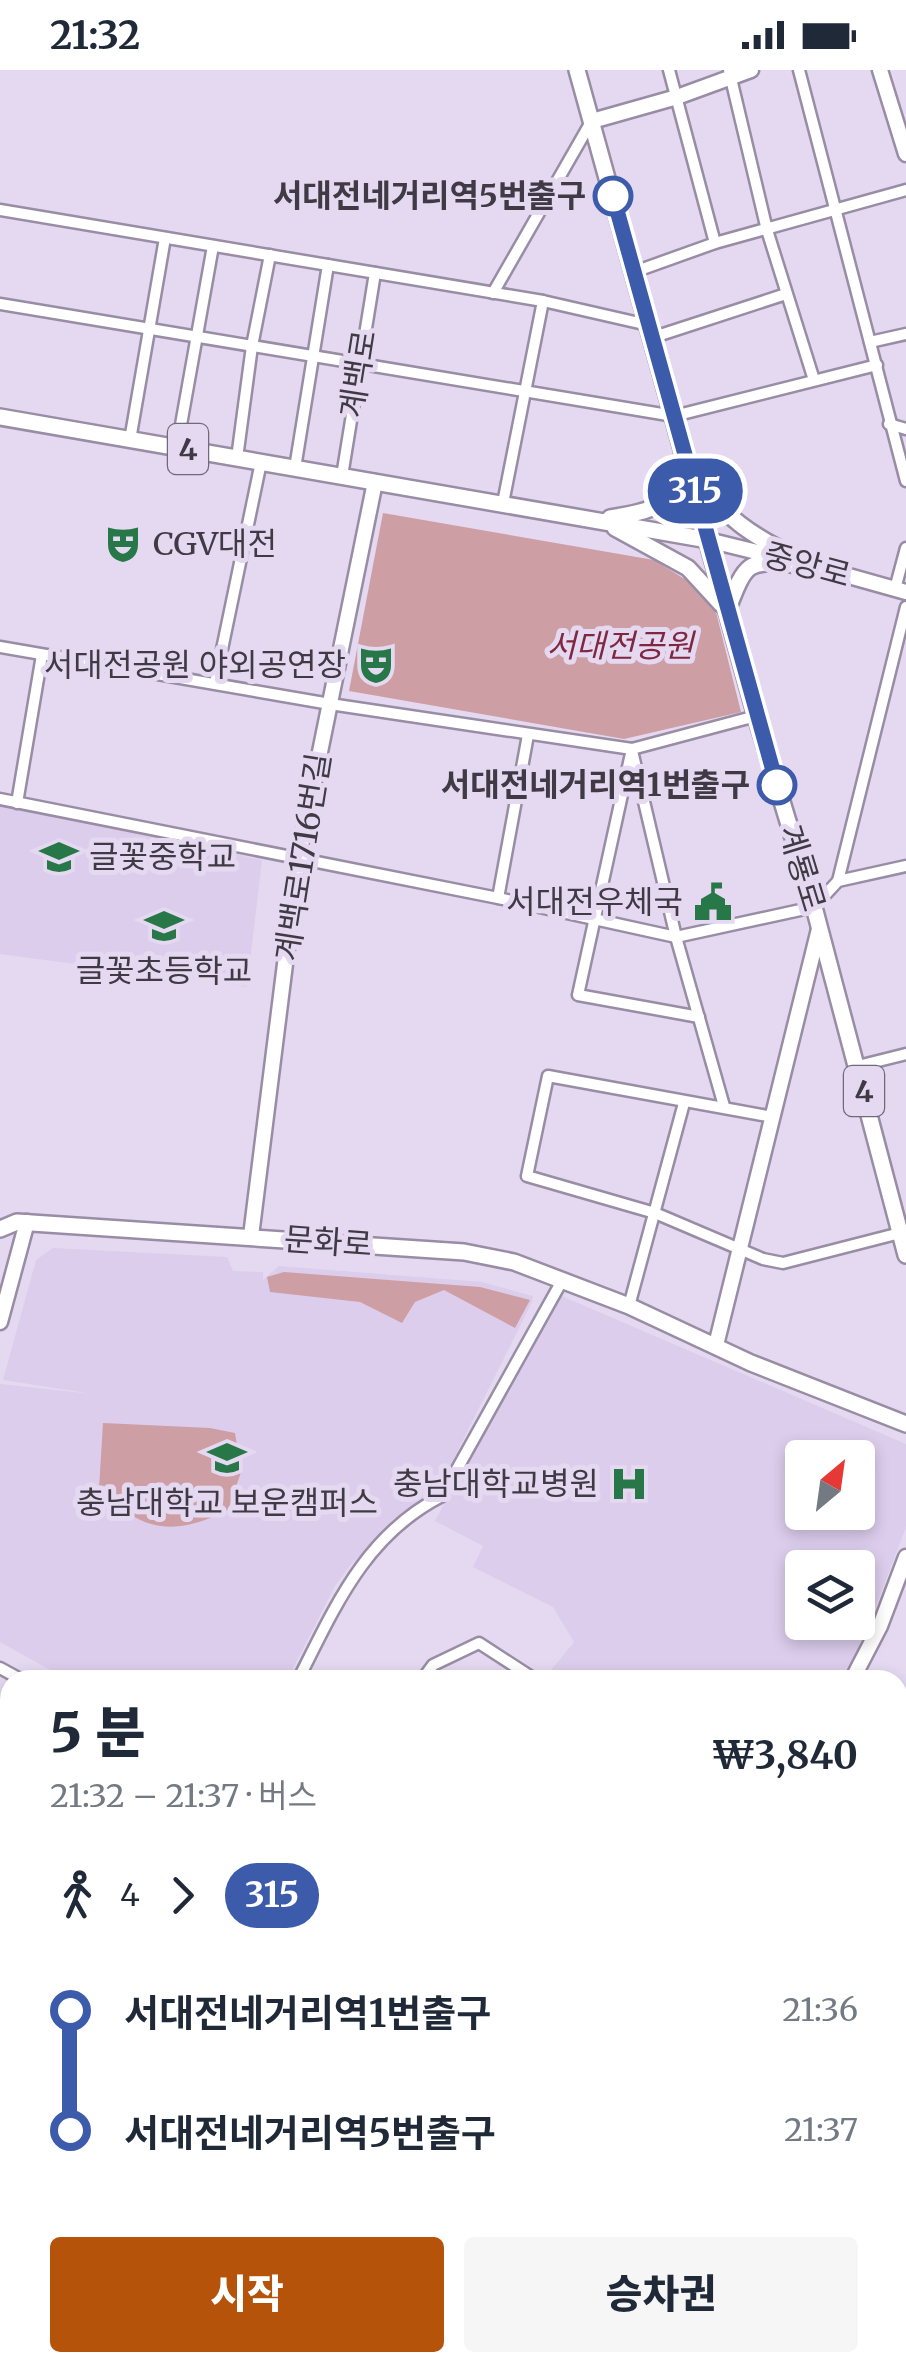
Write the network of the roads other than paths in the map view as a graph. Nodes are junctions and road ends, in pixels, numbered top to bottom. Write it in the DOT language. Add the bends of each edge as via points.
graph roads {
  1 [pos="578,70"];
  2 [pos="669,70"];
  3 [pos="751,70"];
  4 [pos="799,70"];
  5 [pos="880,70"];
  6 [pos="729,74"];
  7 [pos="677,98"];
  8 [pos="592,121"];
  9 [pos="906,154"];
  10 [pos="906,190"];
  11 [pos="835,207"];
  12 [pos="0,210"];
  13 [pos="768,230"];
  14 [pos="165,238"];
  15 [pos="715,243"];
  16 [pos="213,246"];
  17 [pos="270,255"];
  18 [pos="328,265"];
  19 [pos="634,272"];
  20 [pos="375,273"];
  21 [pos="492,293"];
  22 [pos="786,294"];
  23 [pos="543,302"];
  24 [pos="0,304"];
  25 [pos="150,329"];
  26 [pos="650,331"];
  27 [pos="906,334"];
  28 [pos="196,337"];
  29 [pos="870,342"];
  30 [pos="252,346"];
  31 [pos="314,356"];
  32 [pos="359,364"];
  33 [pos="876,365"];
  34 [pos="814,380"];
  35 [pos="528,391"];
  36 [pos="674,416"];
  37 [pos="0,417"];
  38 [pos="889,424"];
  39 [pos="906,429"];
  40 [pos="130,440"];
  41 [pos="682,443"];
  42 [pos="176,448"];
  43 [pos="237,458"];
  44 [pos="260,462"];
  45 [pos="295,468"];
  46 [pos="342,476"];
  47 [pos="906,481"];
  48 [pos="375,482"];
  49 [pos="504,503"];
  50 [pos="600,520"];
  51 [pos="708,540"];
  52 [pos="906,548"];
  53 [pos="812,566"];
  54 [pos="900,591"];
  55 [pos="906,607"];
  56 [pos="727,611"];
  57 [pos="0,647"];
  58 [pos="42,655"];
  59 [pos="215,683"];
  60 [pos="330,704"];
  61 [pos="756,716"];
  62 [pos="528,735"];
  63 [pos="632,749"];
  64 [pos="0,799"];
  65 [pos="17,802"];
  66 [pos="298,860"];
  67 [pos="906,866"];
  68 [pos="838,882"];
  69 [pos="498,898"];
  70 [pos="814,907"];
  71 [pos="592,921"];
  72 [pos="820,928"];
  73 [pos="676,937"];
  74 [pos="699,1017"];
  75 [pos="906,1054"];
  76 [pos="858,1066"];
  77 [pos="684,1102"];
  78 [pos="724,1106"];
  79 [pos="773,1117"];
  80 [pos="0,1213"];
  81 [pos="655,1214"];
  82 [pos="22,1222"];
  83 [pos="0,1228"];
  84 [pos="902,1228"];
  85 [pos="252,1236"];
  86 [pos="740,1249"];
  87 [pos="906,1255"];
  88 [pos="563,1279"];
  89 [pos="629,1306"];
  90 [pos="0,1322"];
  91 [pos="716,1345"];
  92 [pos="906,1405"];
  93 [pos="884,1415"];
  94 [pos="906,1424"];
  95 [pos="906,1437"];
  96 [pos="906,1557"];
  97 [pos="900,1589"];
  98 [pos="303,1670"];
  99 [pos="430,1670"];
  100 [pos="521,1670"];
  101 [pos="857,1670"];
  1 -- 8 [label="main road, 계룡로"];
  2 -- 7 [label="street"];
  3 -- 6 [label="main road"];
  4 -- 11 [label="street"];
  5 -- 9 [label="main road"];
  6 -- 7 [label="main road"];
  6 -- 13 [label="street"];
  7 -- 8 [label="main road"];
  7 -- 15 [label="street"];
  8 -- 19 [label="main road, 계룡로"];
  8 -- 21 [label="street"];
  10 -- 11 [label="street"];
  11 -- 13 [label="street"];
  11 -- 29 [label="street"];
  12 -- 14 [label="street"];
  13 -- 15 [label="street"];
  13 -- 22 [label="street"];
  14 -- 16 [label="street"];
  14 -- 25 [label="street"];
  15 -- 19 [label="street"];
  16 -- 17 [label="street"];
  16 -- 28 [label="street"];
  17 -- 18 [label="street"];
  17 -- 30 [label="street"];
  18 -- 20 [label="street"];
  18 -- 31 [label="street, 계백로"];
  19 -- 26 [label="main road, 계룡로"];
  20 -- 21 [label="street"];
  20 -- 32 [label="street, 계백로"];
  21 -- 23 [label="street"];
  22 -- 26 [label="street"];
  22 -- 34 [label="street"];
  23 -- 26 [label="street"];
  23 -- 35 [label="street"];
  24 -- 25 [label="street"];
  25 -- 28 [label="street"];
  25 -- 40 [label="street"];
  26 -- 36 [label="main road, 계룡로"];
  27 -- 29 [label="street"];
  28 -- 30 [label="street"];
  28 -- 42 [label="street"];
  29 -- 33 [label="street"];
  30 -- 31 [label="street"];
  30 -- 43 [label="street"];
  31 -- 32 [label="street"];
  31 -- 45 [label="street, 계백로"];
  32 -- 35 [label="street"];
  32 -- 46 [label="street, 계백로"];
  33 -- 34 [label="street"];
  33 -- 38 [label="street"];
  34 -- 36 [label="street"];
  35 -- 36 [label="street"];
  35 -- 49 [label="street"];
  36 -- 41 [label="main road, 계룡로"];
  37 -- 40 [label="main road, 4"];
  38 -- 39 [label="street"];
  38 -- 47 [label="street"];
  40 -- 42 [label="main road, 4"];
  41 -- 50 [label="main road" via="680,476 662,504"];
  41 -- 51 [label="main road, 계룡로"];
  41 -- 53 [label="main road" via="720,509"];
  42 -- 43 [label="main road, 4"];
  43 -- 44 [label="main road, 4"];
  44 -- 45 [label="main road, 4"];
  44 -- 59 [label="street"];
  45 -- 46 [label="main road, 4"];
  46 -- 48 [label="main road, 4"];
  48 -- 49 [label="main road, 4"];
  48 -- 60 [label="main road, 계백로1716번길"];
  49 -- 50 [label="main road, 4"];
  50 -- 51 [label="main road, 4"];
  50 -- 56 [label="main road" via="688,568"];
  51 -- 53 [label="main road, 중앙로"];
  51 -- 56 [label="main road, 계룡로"];
  52 -- 54 [label="street"];
  53 -- 54 [label="main road, 중앙로"];
  53 -- 56 [label="main road" via="748,567"];
  55 -- 68 [label="street"];
  56 -- 61 [label="main road, 계룡로 / 4"];
  57 -- 58 [label="street"];
  58 -- 59 [label="street"];
  58 -- 65 [label="street"];
  59 -- 60 [label="street"];
  60 -- 62 [label="street"];
  60 -- 66 [label="main road, 계백로1716번길"];
  61 -- 63 [label="street"];
  61 -- 70 [label="main road, 계룡로 / 4"];
  62 -- 63 [label="street"];
  62 -- 69 [label="street"];
  63 -- 71 [label="street"];
  63 -- 73 [label="street"];
  64 -- 65 [label="street"];
  65 -- 66 [label="street"];
  66 -- 69 [label="street"];
  66 -- 85 [label="main road, 계백로1716번길"];
  67 -- 68 [label="street"];
  68 -- 70 [label="street"];
  69 -- 71 [label="street"];
  70 -- 72 [label="main road, 계룡로 / 4"];
  70 -- 73 [label="street"];
  71 -- 73 [label="street"];
  71 -- 74 [label="street" via="578,996"];
  72 -- 76 [label="main road, 계룡로 / 4"];
  72 -- 79 [label="main road"];
  73 -- 74 [label="street"];
  74 -- 78 [label="street"];
  75 -- 76 [label="street"];
  76 -- 84 [label="main road, 계룡로 / 4"];
  77 -- 78 [label="street"];
  77 -- 81 [label="street"];
  77 -- 81 [label="street" via="548,1076 527,1176"];
  78 -- 79 [label="street"];
  79 -- 86 [label="main road"];
  80 -- 82 [label="main road, 문화로"];
  81 -- 86 [label="street"];
  81 -- 89 [label="street"];
  82 -- 83 [label="main road, 문화로"];
  82 -- 85 [label="main road, 문화로"];
  82 -- 90 [label="main road"];
  84 -- 86 [label="street" via="782,1264"];
  84 -- 87 [label="main road, 계룡로 / 4"];
  85 -- 88 [label="main road, 문화로" via="464,1252"];
  86 -- 91 [label="main road"];
  88 -- 89 [label="main road, 문화로"];
  88 -- 98 [label="street" via="442,1496 398,1526 351,1576"];
  89 -- 91 [label="main road, 문화로"];
  91 -- 93 [label="main road, 문화로"];
  92 -- 93 [label="main road"];
  93 -- 94 [label="main road, 문화로"];
  93 -- 95 [label="main road"];
  96 -- 97 [label="main road"];
  97 -- 101 [label="main road"];
  99 -- 100 [label="street" via="480,1643"];
}
